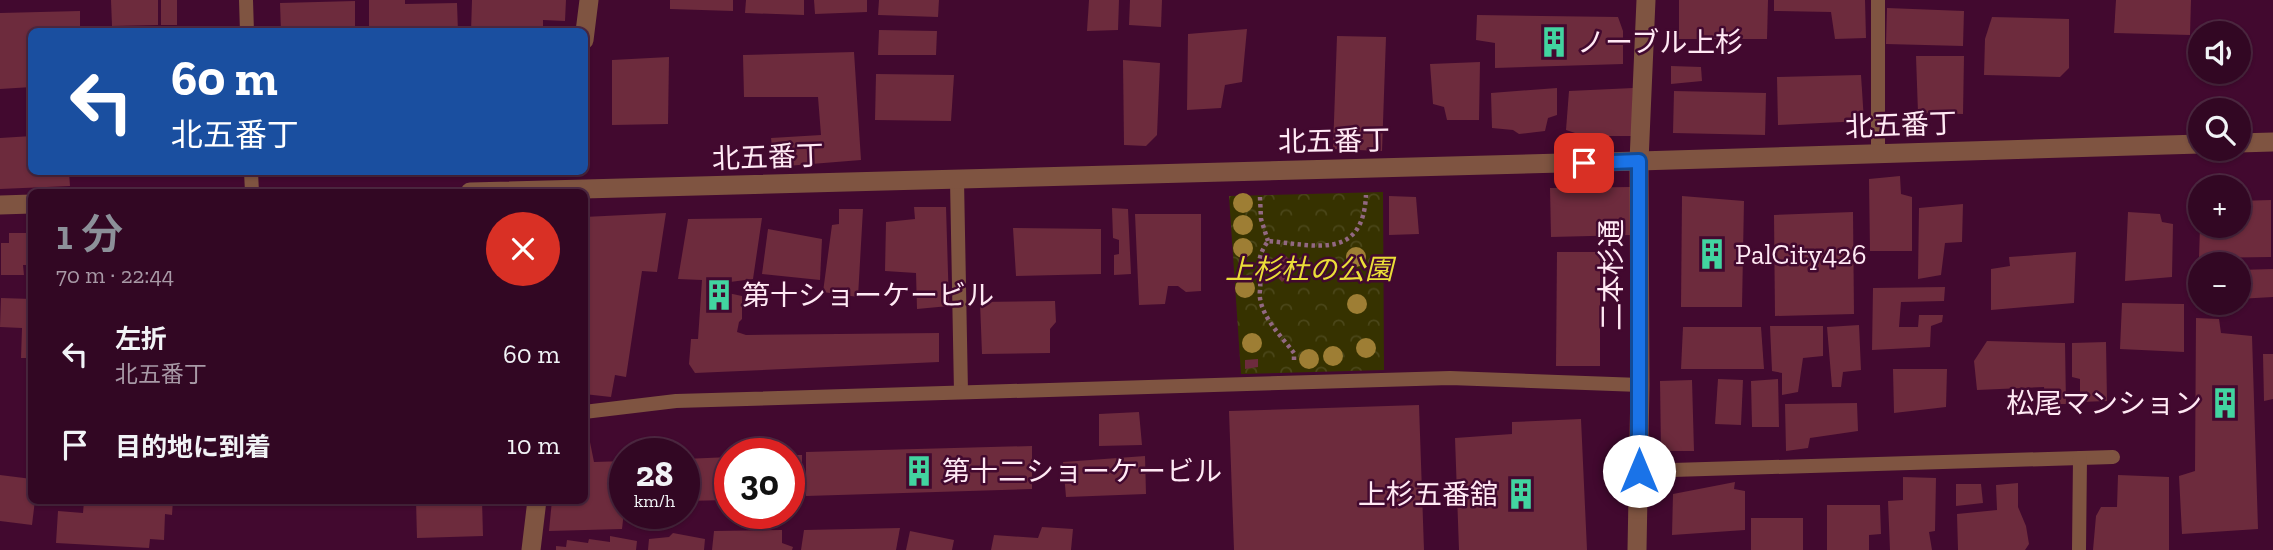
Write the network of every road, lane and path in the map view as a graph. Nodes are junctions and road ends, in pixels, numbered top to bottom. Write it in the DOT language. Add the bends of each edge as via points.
graph roads {
  1 [pos="246,0"];
  2 [pos="589,0"];
  3 [pos="1646,0"];
  4 [pos="1878,0"];
  5 [pos="247,28"];
  6 [pos="586,28"];
  7 [pos="2273,142"];
  8 [pos="2251,143"];
  9 [pos="2188,144"];
  10 [pos="1878,154"];
  11 [pos="1639,161"];
  12 [pos="1364,169"];
  13 [pos="1259,171"];
  14 [pos="957,180"];
  15 [pos="570,185"];
  16 [pos="513,189"];
  17 [pos="28,204"];
  18 [pos="0,205"];
  19 [pos="1268,241"];
  20 [pos="1291,382"];
  21 [pos="1640,385"];
  22 [pos="961,392"];
  23 [pos="588,412"];
  24 [pos="2113,457"];
  25 [pos="2080,458"];
  26 [pos="1639,471"];
  27 [pos="537,504"];
  28 [pos="531,550"];
  29 [pos="1637,550"];
  30 [pos="2079,550"];
  1 -- 5 [label="lane"];
  2 -- 6 [label="street"];
  3 -- 11 [label="street, 二本杉通"];
  4 -- 10 [label="lane"];
  7 -- 8 [label="street"];
  9 -- 10 [label="street, 北五番丁"];
  10 -- 11 [label="street, 北五番丁"];
  11 -- 12 [label="street, 北五番丁"];
  11 -- 21 [label="street, 二本杉通"];
  12 -- 13 [label="street, 北五番丁"];
  12 -- 19 [label="path" via="1366,203 1350,238 1326,246"];
  13 -- 14 [label="street, 北五番丁"];
  13 -- 19 [label="path" via="1261,219"];
  14 -- 15 [label="street, 北五番丁"];
  14 -- 22 [label="lane"];
  15 -- 16 [label="street, 北五番丁"];
  17 -- 18 [label="street"];
  19 -- 20 [label="path" via="1259,257 1260,298 1264,312 1294,353"];
  20 -- 21 [label="lane" via="1450,378"];
  20 -- 22 [label="lane"];
  21 -- 26 [label="street, 二本杉通"];
  22 -- 23 [label="lane" via="676,401"];
  24 -- 25 [label="lane"];
  25 -- 26 [label="lane"];
  25 -- 30 [label="lane"];
  26 -- 29 [label="street, 二本杉通"];
  27 -- 28 [label="street"];
}
